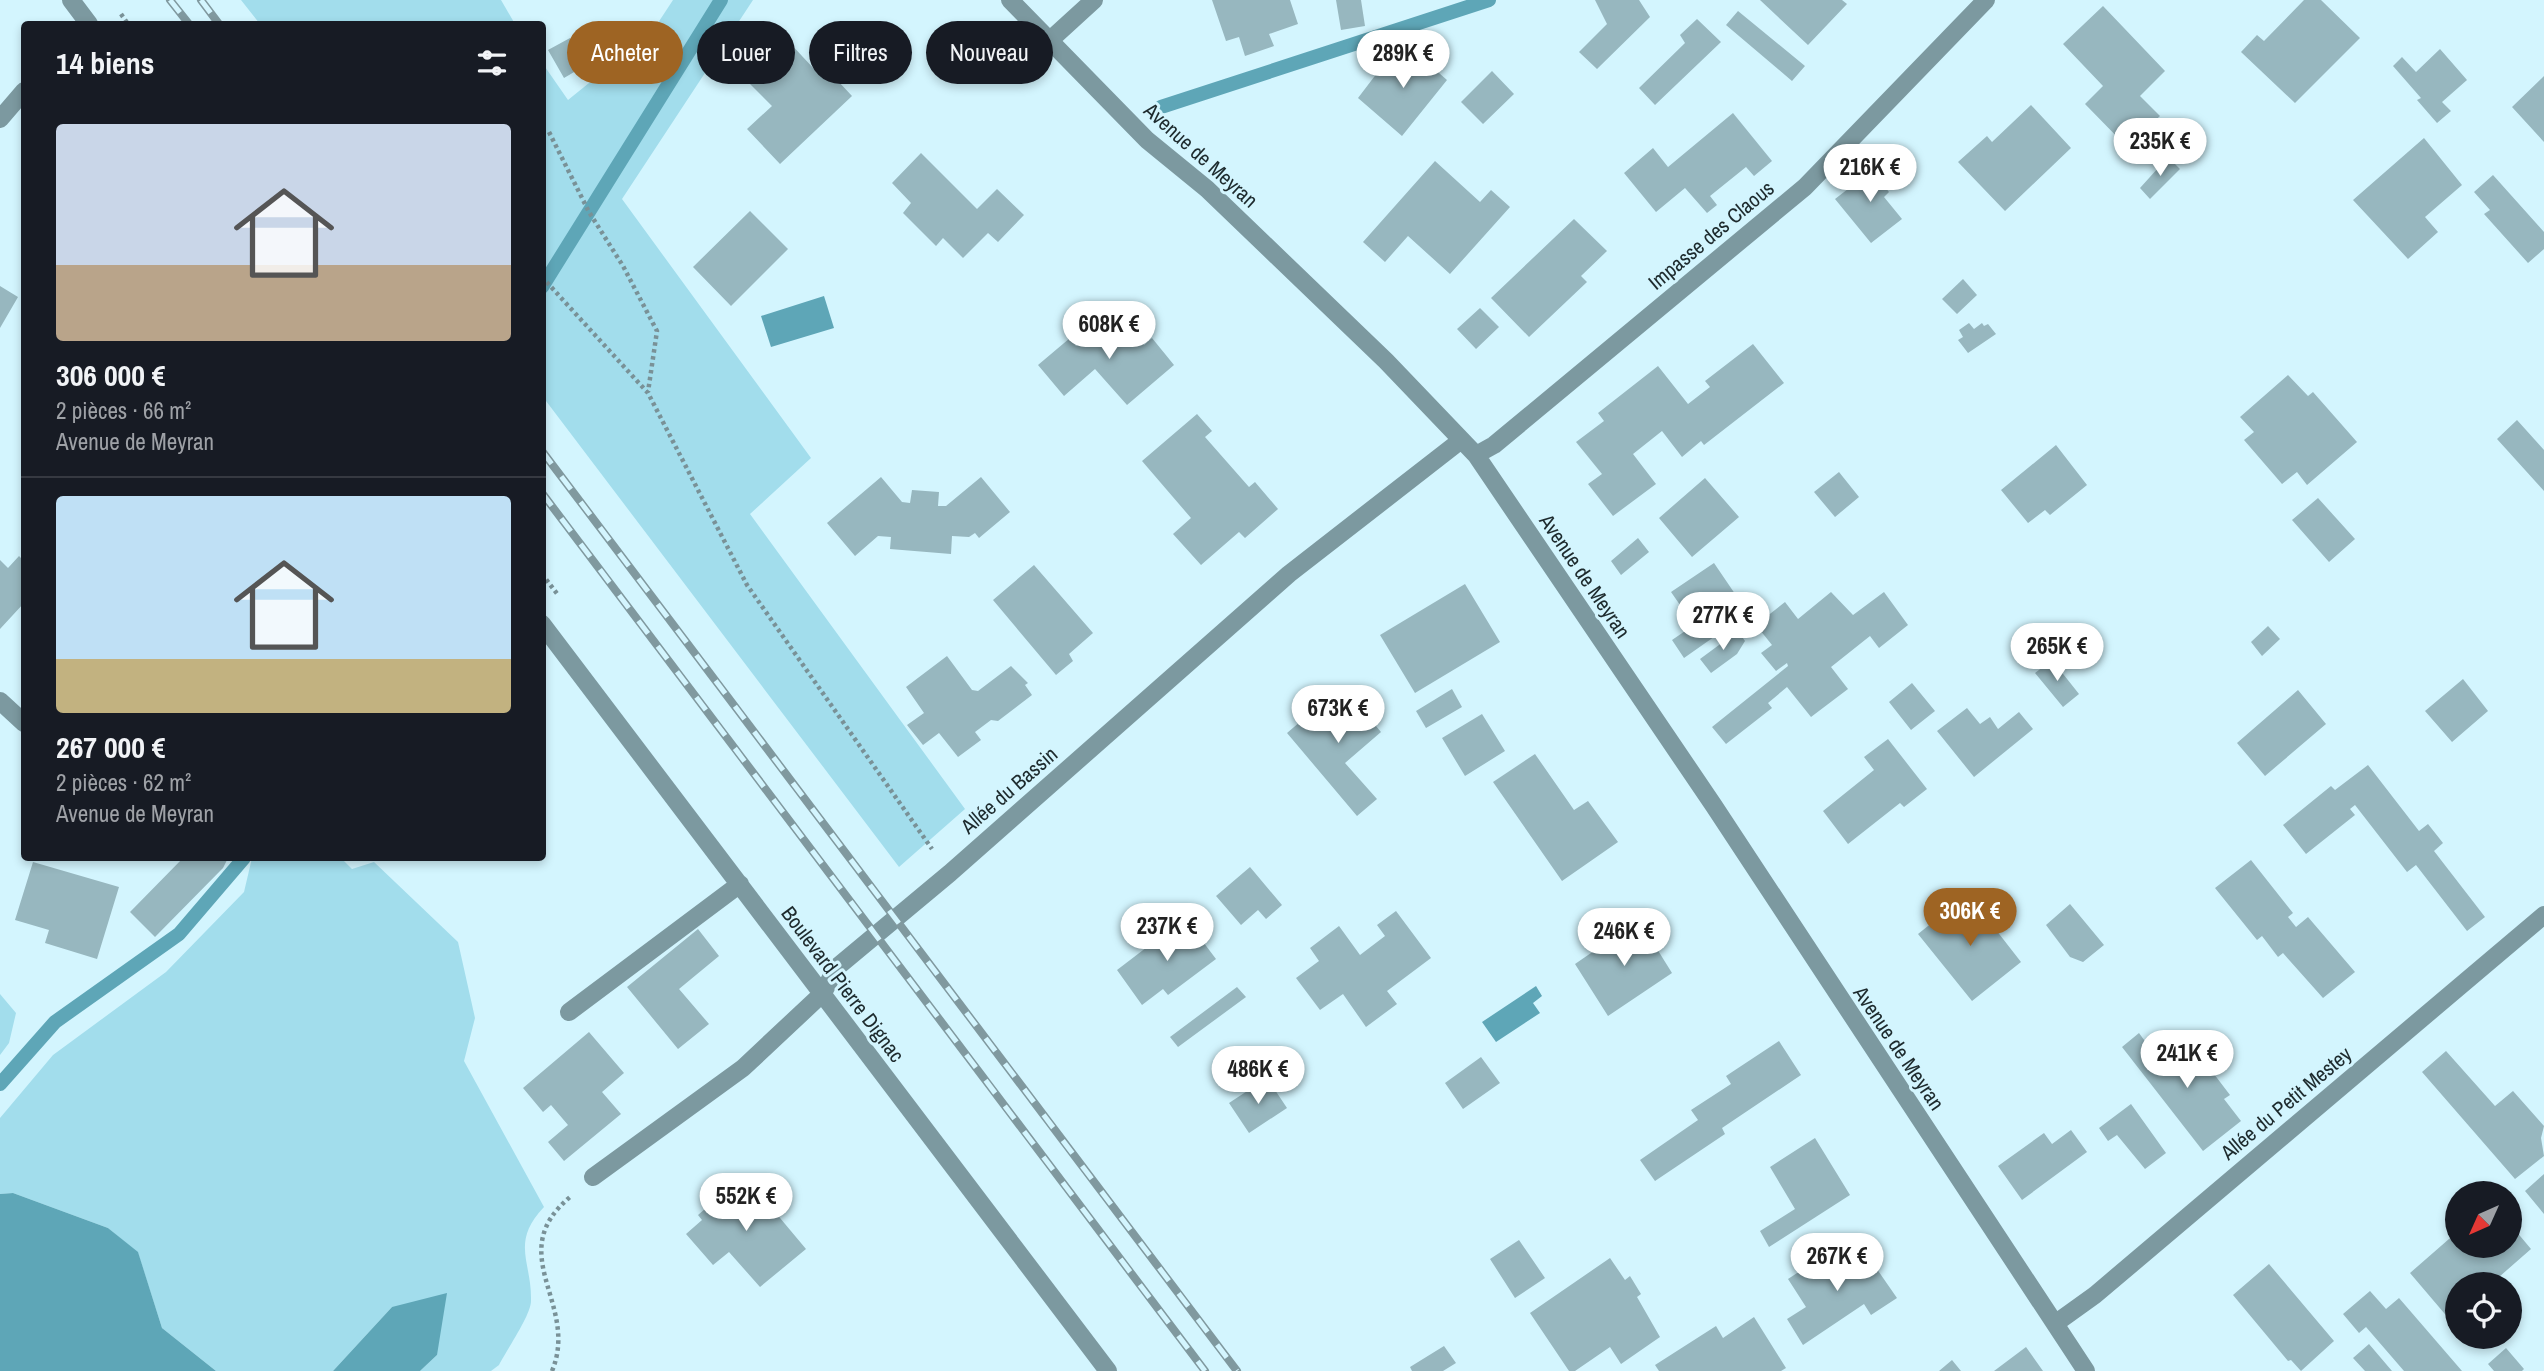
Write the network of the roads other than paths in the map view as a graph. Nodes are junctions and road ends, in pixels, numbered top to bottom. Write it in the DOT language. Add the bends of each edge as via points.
graph roads {
  1 [pos="71,0"];
  2 [pos="1010,0"];
  3 [pos="1094,0"];
  4 [pos="1986,0"];
  5 [pos="84,21"];
  6 [pos="1029,21"];
  7 [pos="1053,37"];
  8 [pos="1053,47"];
  9 [pos="21,94"];
  10 [pos="0,119"];
  11 [pos="1460,441"];
  12 [pos="1476,455"];
  13 [pos="546,629"];
  14 [pos="0,701"];
  15 [pos="21,720"];
  16 [pos="740,884"];
  17 [pos="2544,915"];
  18 [pos="823,993"];
  19 [pos="569,1012"];
  20 [pos="593,1177"];
  21 [pos="2056,1324"];
  22 [pos="1108,1371"];
  23 [pos="2086,1371"];
  1 -- 5 [label="street"];
  2 -- 6 [label="street, Avenue de Meyran"];
  3 -- 7 [label="street"];
  4 -- 12 [label="street, Impasse des Claous" via="1805,187"];
  8 -- 11 [label="street, Avenue de Meyran" via="1147,140 1208,188 1386,361"];
  9 -- 10 [label="street"];
  11 -- 12 [label="street, Avenue de Meyran"];
  11 -- 18 [label="street, Allée du Bassin" via="1289,574 836,968"];
  12 -- 21 [label="street, Avenue de Meyran"];
  13 -- 16 [label="street, Boulevard Pierre Dignac"];
  14 -- 15 [label="street"];
  16 -- 18 [label="street, Boulevard Pierre Dignac"];
  16 -- 19 [label="street"];
  17 -- 21 [label="street, Allée du Petit Mestey"];
  18 -- 20 [label="street, Allée du Bassin" via="743,1068"];
  18 -- 22 [label="street, Boulevard Pierre Dignac"];
  21 -- 23 [label="street, Avenue de Meyran"];
}
